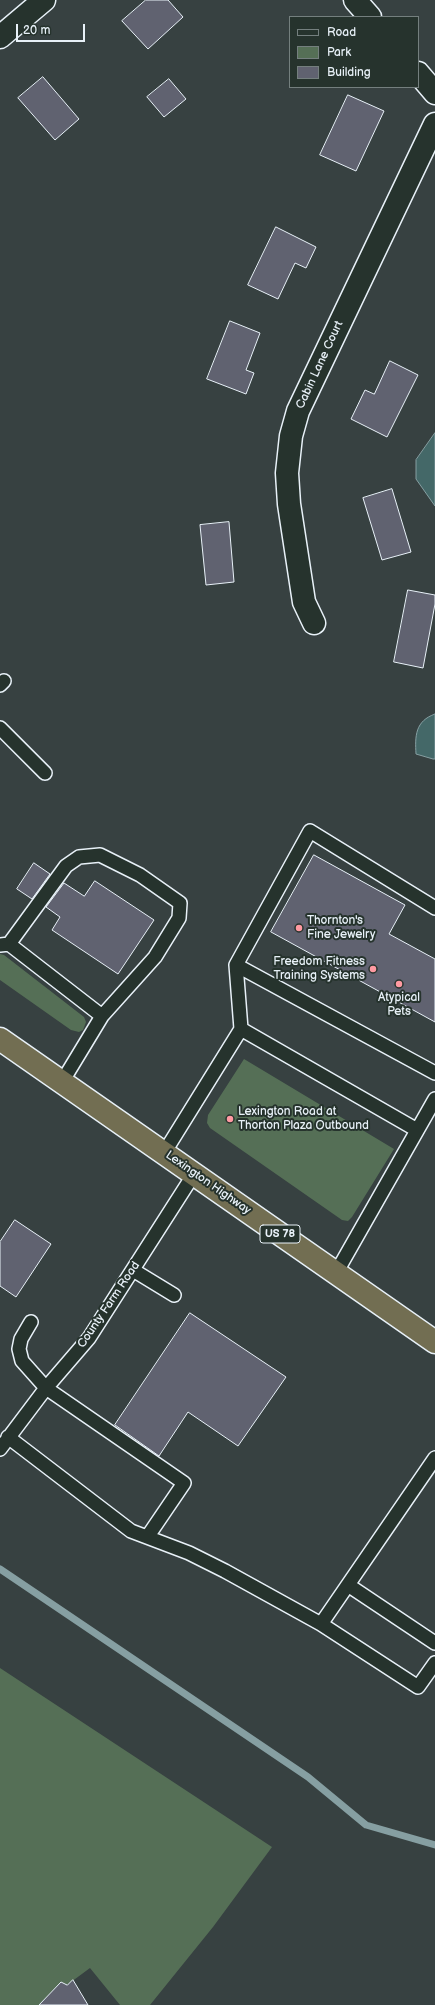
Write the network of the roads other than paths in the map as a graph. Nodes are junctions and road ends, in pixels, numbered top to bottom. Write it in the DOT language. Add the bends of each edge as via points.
graph roads {
  1 [pos="44,0"];
  2 [pos="355,0"];
  3 [pos="369,16"];
  4 [pos="0,36"];
  5 [pos="419,74"];
  6 [pos="435,93"];
  7 [pos="435,124"];
  8 [pos="314,623"];
  9 [pos="0,728"];
  10 [pos="45,773"];
  11 [pos="435,908"];
  12 [pos="4,944"];
  13 [pos="236,965"];
  14 [pos="102,1016"];
  15 [pos="241,1029"];
  16 [pos="0,1039"];
  17 [pos="435,1073"];
  18 [pos="62,1082"];
  19 [pos="435,1099"];
  20 [pos="417,1130"];
  21 [pos="164,1153"];
  22 [pos="194,1174"];
  23 [pos="133,1270"];
  24 [pos="336,1273"];
  25 [pos="174,1295"];
  26 [pos="31,1322"];
  27 [pos="435,1342"];
  28 [pos="46,1388"];
  29 [pos="8,1437"];
  30 [pos="0,1449"];
  31 [pos="435,1458"];
  32 [pos="148,1536"];
  33 [pos="348,1585"];
  34 [pos="321,1624"];
  35 [pos="435,1643"];
  36 [pos="435,1663"];
  1 -- 4 [label="street"];
  2 -- 3 [label="street"];
  5 -- 6 [label="street"];
  7 -- 8 [label="street, Cabin Lane Court" via="298,411 290,436 287,473 289,504 304,602"];
  9 -- 10 [label="lane"];
  11 -- 13 [label="lane" via="310,831"];
  12 -- 14 [label="lane"];
  12 -- 14 [label="lane" via="66,866 79,857 100,855 140,875 180,903 179,918 155,957"];
  13 -- 15 [label="lane"];
  13 -- 17 [label="lane"];
  14 -- 18 [label="lane"];
  15 -- 20 [label="lane"];
  15 -- 21 [label="lane"];
  16 -- 18 [label="highway, Lexington Highway / US 78"];
  18 -- 21 [label="highway, Lexington Highway / US 78"];
  19 -- 20 [label="lane"];
  20 -- 24 [label="lane"];
  21 -- 22 [label="highway, Lexington Highway / US 78"];
  22 -- 23 [label="lane, County Farm Road"];
  22 -- 24 [label="highway, Lexington Highway / US 78"];
  23 -- 25 [label="lane"];
  23 -- 28 [label="lane, County Farm Road" via="88,1338"];
  24 -- 27 [label="highway, Lexington Highway / US 78"];
  26 -- 28 [label="lane" via="21,1339 19,1349 22,1360"];
  28 -- 29 [label="lane, County Farm Road"];
  28 -- 32 [label="lane" via="184,1483"];
  29 -- 30 [label="lane, County Farm Road"];
  29 -- 32 [label="lane" via="131,1531"];
  31 -- 33 [label="lane"];
  32 -- 34 [label="lane" via="196,1556"];
  33 -- 34 [label="lane"];
  33 -- 35 [label="lane"];
  34 -- 36 [label="lane" via="418,1687"];
}
